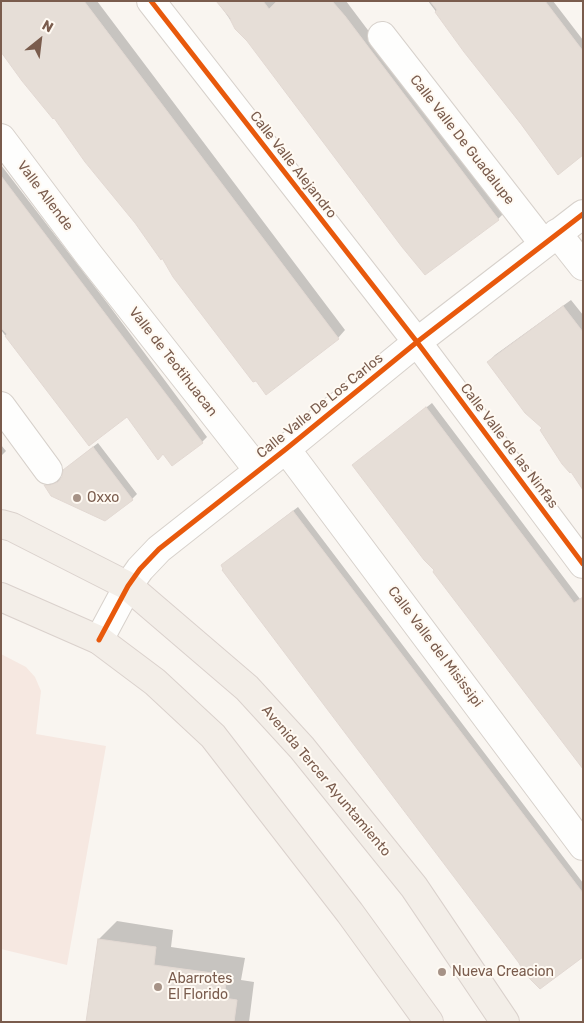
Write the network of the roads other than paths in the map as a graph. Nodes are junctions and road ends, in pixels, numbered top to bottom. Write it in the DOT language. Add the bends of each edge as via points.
graph roads {
  1 [pos="151,1"];
  2 [pos="382,36"];
  3 [pos="1,138"];
  4 [pos="583,214"];
  5 [pos="550,238"];
  6 [pos="89,254"];
  7 [pos="583,266"];
  8 [pos="417,342"];
  9 [pos="1,406"];
  10 [pos="286,449"];
  11 [pos="48,470"];
  12 [pos="258,470"];
  13 [pos="1,524"];
  14 [pos="583,564"];
  15 [pos="128,586"];
  16 [pos="1,597"];
  17 [pos="99,640"];
  18 [pos="583,846"];
  19 [pos="429,1022"];
  20 [pos="505,1022"];
  1 -- 8 [label="street, Calle Valle Alejandro"];
  2 -- 5 [label="street, Calle Valle De Guadalupe"];
  3 -- 6 [label="street, Valle Allende"];
  4 -- 5 [label="street, Calle Valle De Los Carlos"];
  5 -- 7 [label="street, Calle Valle De Guadalupe"];
  5 -- 8 [label="street, Calle Valle De Los Carlos"];
  6 -- 12 [label="street, Valle de Teotihuacan"];
  8 -- 10 [label="street, Calle Valle De Los Carlos"];
  8 -- 14 [label="street, Calle Valle de las Ninfas"];
  9 -- 11 [label="street"];
  10 -- 12 [label="street, Calle Valle De Los Carlos"];
  10 -- 18 [label="street, Calle Valle del Misissipi"];
  12 -- 15 [label="street, Calle Valle De Los Carlos" via="159,549"];
  13 -- 15 [label="main road, Avenida Tercer Ayuntamiento" via="12,526"];
  15 -- 17 [label="street, Calle Valle De Los Carlos"];
  15 -- 20 [label="main road, Avenida Tercer Ayuntamiento" via="247,688 302,748 414,887"];
  16 -- 17 [label="main road"];
  17 -- 19 [label="main road" via="155,682 213,736 350,913"];
}
